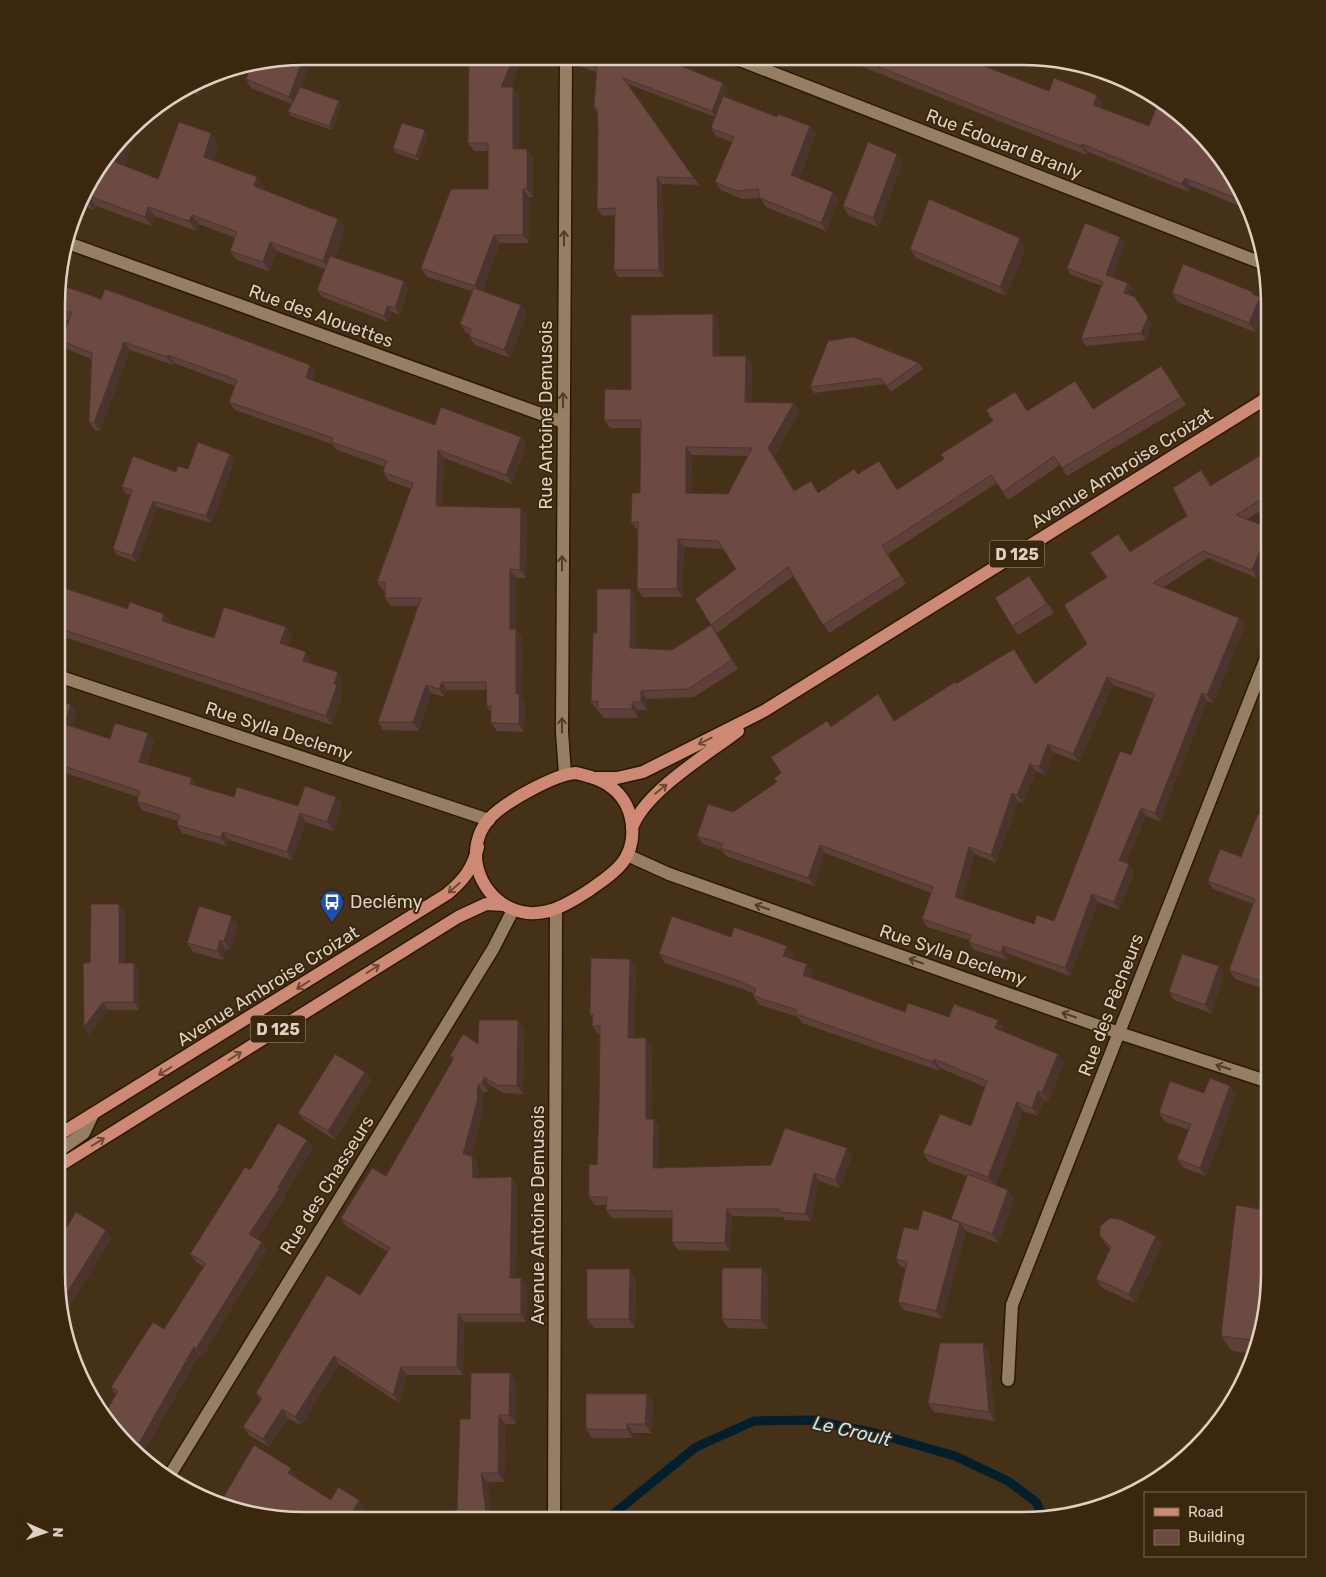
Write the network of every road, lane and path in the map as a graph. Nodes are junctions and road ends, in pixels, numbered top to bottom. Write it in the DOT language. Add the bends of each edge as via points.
graph roads {
  1 [pos="566,65"];
  2 [pos="750,65"];
  3 [pos="73,245"];
  4 [pos="1257,261"];
  5 [pos="1261,402"];
  6 [pos="563,422"];
  7 [pos="1261,671"];
  8 [pos="65,678"];
  9 [pos="764,711"];
  10 [pos="565,774"];
  11 [pos="594,778"];
  12 [pos="489,820"];
  13 [pos="632,828"];
  14 [pos="478,847"];
  15 [pos="627,855"];
  16 [pos="508,907"];
  17 [pos="556,910"];
  18 [pos="1118,1033"];
  19 [pos="1261,1079"];
  20 [pos="93,1114"];
  21 [pos="65,1131"];
  22 [pos="65,1146"];
  23 [pos="65,1162"];
  24 [pos="1008,1380"];
  25 [pos="172,1472"];
  26 [pos="554,1512"];
  6 -- 1 [label="street, Rue Antoine Demusois, one-way"];
  2 -- 4 [label="street, Rue Édouard Branly"];
  3 -- 6 [label="street, Rue des Alouettes"];
  5 -- 9 [label="main road, Avenue Ambroise Croizat / D 125"];
  10 -- 6 [label="street, Rue Antoine Demusois, one-way" via="562,732"];
  7 -- 18 [label="street, Rue des Pêcheurs"];
  8 -- 12 [label="street, Rue Sylla Declemy"];
  9 -- 11 [label="main road, Avenue Ambroise Croizat / D 125, one-way" via="642,772 617,778"];
  13 -- 9 [label="main road, Avenue Ambroise Croizat / D 125, one-way" via="642,807 656,794"];
  10 -- 11 [label="main road"];
  10 -- 12 [label="main road" via="528,793"];
  11 -- 13 [label="main road" via="612,787 619,795 628,810"];
  12 -- 14 [label="main road"];
  13 -- 15 [label="main road"];
  14 -- 16 [label="main road" via="480,880 492,896"];
  14 -- 20 [label="main road, Avenue Ambroise Croizat / D 125, one-way" via="467,874 447,894"];
  15 -- 17 [label="main road" via="606,878"];
  18 -- 15 [label="street, Rue Sylla Declemy, one-way" via="669,874"];
  16 -- 17 [label="main road" via="530,914"];
  23 -- 16 [label="main road, D 125, one-way" via="458,917 486,904"];
  16 -- 25 [label="street, Rue des Chasseurs" via="493,948"];
  17 -- 26 [label="street, Avenue Antoine Demusois"];
  19 -- 18 [label="street, Rue Sylla Declemy, one-way"];
  18 -- 24 [label="street, Rue des Pêcheurs" via="1012,1305"];
  20 -- 21 [label="main road, Avenue Ambroise Croizat / D 125"];
  20 -- 22 [label="street" via="84,1133"];
}
